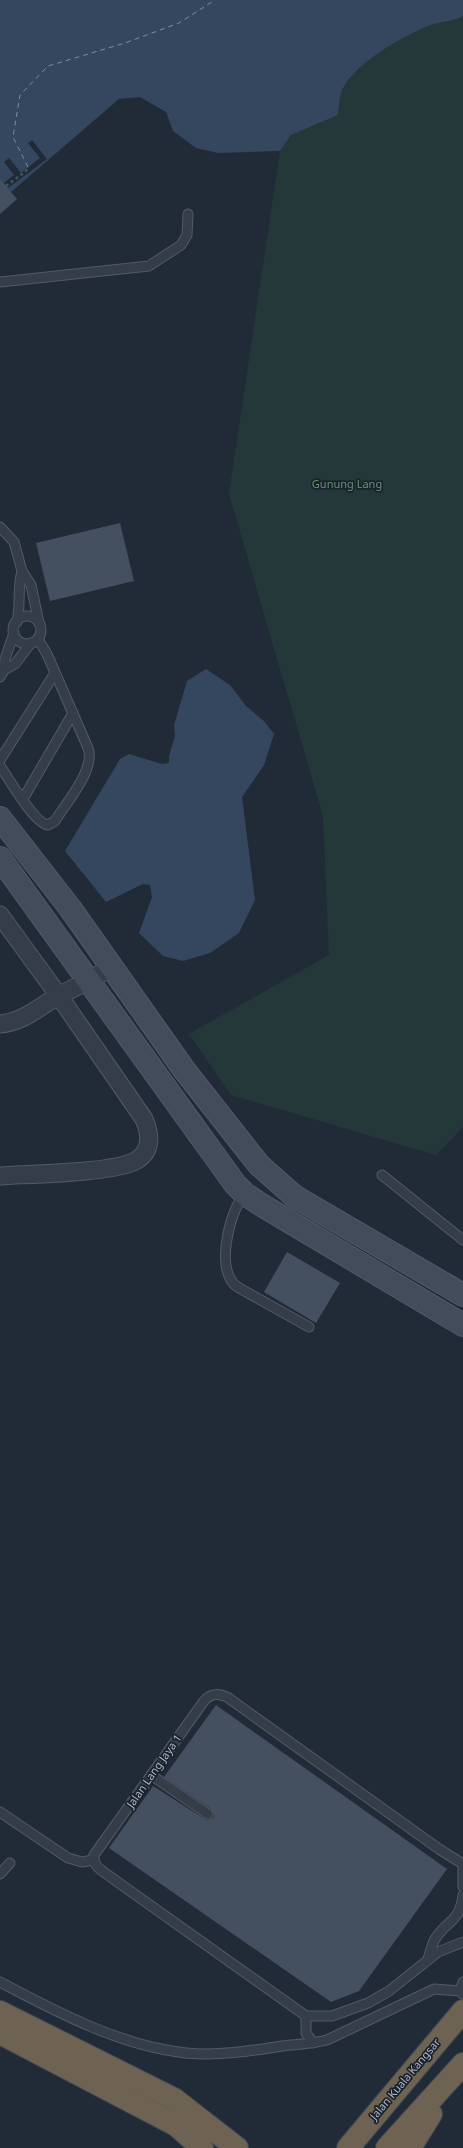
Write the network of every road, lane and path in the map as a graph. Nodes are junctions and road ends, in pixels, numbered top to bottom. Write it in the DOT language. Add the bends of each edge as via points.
graph roads {
  1 [pos="28,167"];
  2 [pos="6,186"];
  3 [pos="188,214"];
  4 [pos="0,282"];
  5 [pos="0,527"];
  6 [pos="22,571"];
  7 [pos="17,622"];
  8 [pos="39,623"];
  9 [pos="14,633"];
  10 [pos="34,641"];
  11 [pos="55,673"];
  12 [pos="2,674"];
  13 [pos="73,713"];
  14 [pos="0,760"];
  15 [pos="0,766"];
  16 [pos="22,799"];
  17 [pos="0,818"];
  18 [pos="0,858"];
  19 [pos="0,915"];
  20 [pos="111,967"];
  21 [pos="90,982"];
  22 [pos="60,996"];
  23 [pos="0,1024"];
  24 [pos="382,1175"];
  25 [pos="0,1176"];
  26 [pos="244,1194"];
  27 [pos="463,1240"];
  28 [pos="463,1295"];
  29 [pos="463,1325"];
  30 [pos="309,1328"];
  31 [pos="151,1774"];
  32 [pos="0,1812"];
  33 [pos="208,1814"];
  34 [pos="93,1860"];
  35 [pos="10,1863"];
  36 [pos="463,1864"];
  37 [pos="463,1867"];
  38 [pos="0,1874"];
  39 [pos="463,1887"];
  40 [pos="463,1895"];
  41 [pos="463,1942"];
  42 [pos="427,1960"];
  43 [pos="0,1982"];
  44 [pos="463,1982"];
  45 [pos="462,1999"];
  46 [pos="0,2012"];
  47 [pos="306,2016"];
  48 [pos="0,2033"];
  49 [pos="313,2043"];
  50 [pos="458,2070"];
  51 [pos="354,2140"];
  52 [pos="202,2148"];
  53 [pos="237,2148"];
  54 [pos="330,2148"];
  55 [pos="387,2148"];
  56 [pos="410,2148"];
  1 -- 2 [label="path"];
  3 -- 4 [label="lane" via="187,235 181,245 149,266"];
  5 -- 6 [label="lane" via="14,542"];
  6 -- 7 [label="lane" via="18,586"];
  6 -- 8 [label="lane" via="31,585"];
  7 -- 8 [label="lane" via="24,617 30,617"];
  7 -- 9 [label="lane"];
  8 -- 10 [label="lane" via="41,631"];
  9 -- 10 [label="lane" via="20,642"];
  9 -- 12 [label="lane"];
  10 -- 11 [label="lane"];
  10 -- 12 [label="lane"];
  11 -- 13 [label="lane"];
  11 -- 14 [label="lane"];
  13 -- 16 [label="lane"];
  13 -- 16 [label="lane" via="90,752 90,762 85,773 55,821 49,825 42,824"];
  15 -- 16 [label="lane"];
  17 -- 20 [label="street" via="70,908"];
  18 -- 21 [label="street"];
  19 -- 22 [label="street"];
  20 -- 21 [label="street"];
  20 -- 28 [label="street" via="185,1071 260,1165 294,1196"];
  21 -- 22 [label="street"];
  21 -- 26 [label="street"];
  22 -- 23 [label="street" via="33,1014"];
  22 -- 25 [label="street" via="144,1119 150,1132 149,1146 138,1160 116,1168"];
  24 -- 27 [label="lane"];
  26 -- 29 [label="street"];
  26 -- 30 [label="lane" via="234,1211 227,1241 226,1266 229,1278 233,1284"];
  31 -- 33 [label="lane"];
  31 -- 34 [label="lane, Jalan Lang Jaya 1"];
  31 -- 36 [label="lane, Jalan Lang Jaya 1" via="204,1701 208,1697 220,1694"];
  32 -- 34 [label="lane" via="68,1858 82,1862"];
  34 -- 47 [label="lane" via="98,1868"];
  35 -- 38 [label="lane"];
  37 -- 39 [label="lane"];
  40 -- 42 [label="lane" via="461,1909 454,1920 435,1938"];
  41 -- 42 [label="lane" via="438,1952"];
  42 -- 47 [label="lane" via="389,1991 368,2003 332,2016"];
  43 -- 49 [label="lane" via="94,2028 143,2044 186,2053 246,2052"];
  44 -- 45 [label="lane"];
  45 -- 49 [label="lane" via="434,1989 327,2040"];
  45 -- 51 [label="highway, Jalan Kuala Kangsar"];
  46 -- 53 [label="highway" via="174,2100"];
  47 -- 49 [label="lane" via="306,2032"];
  48 -- 52 [label="highway" via="176,2125"];
  50 -- 55 [label="highway"];
  50 -- 56 [label="highway"];
  51 -- 54 [label="highway"];
}
